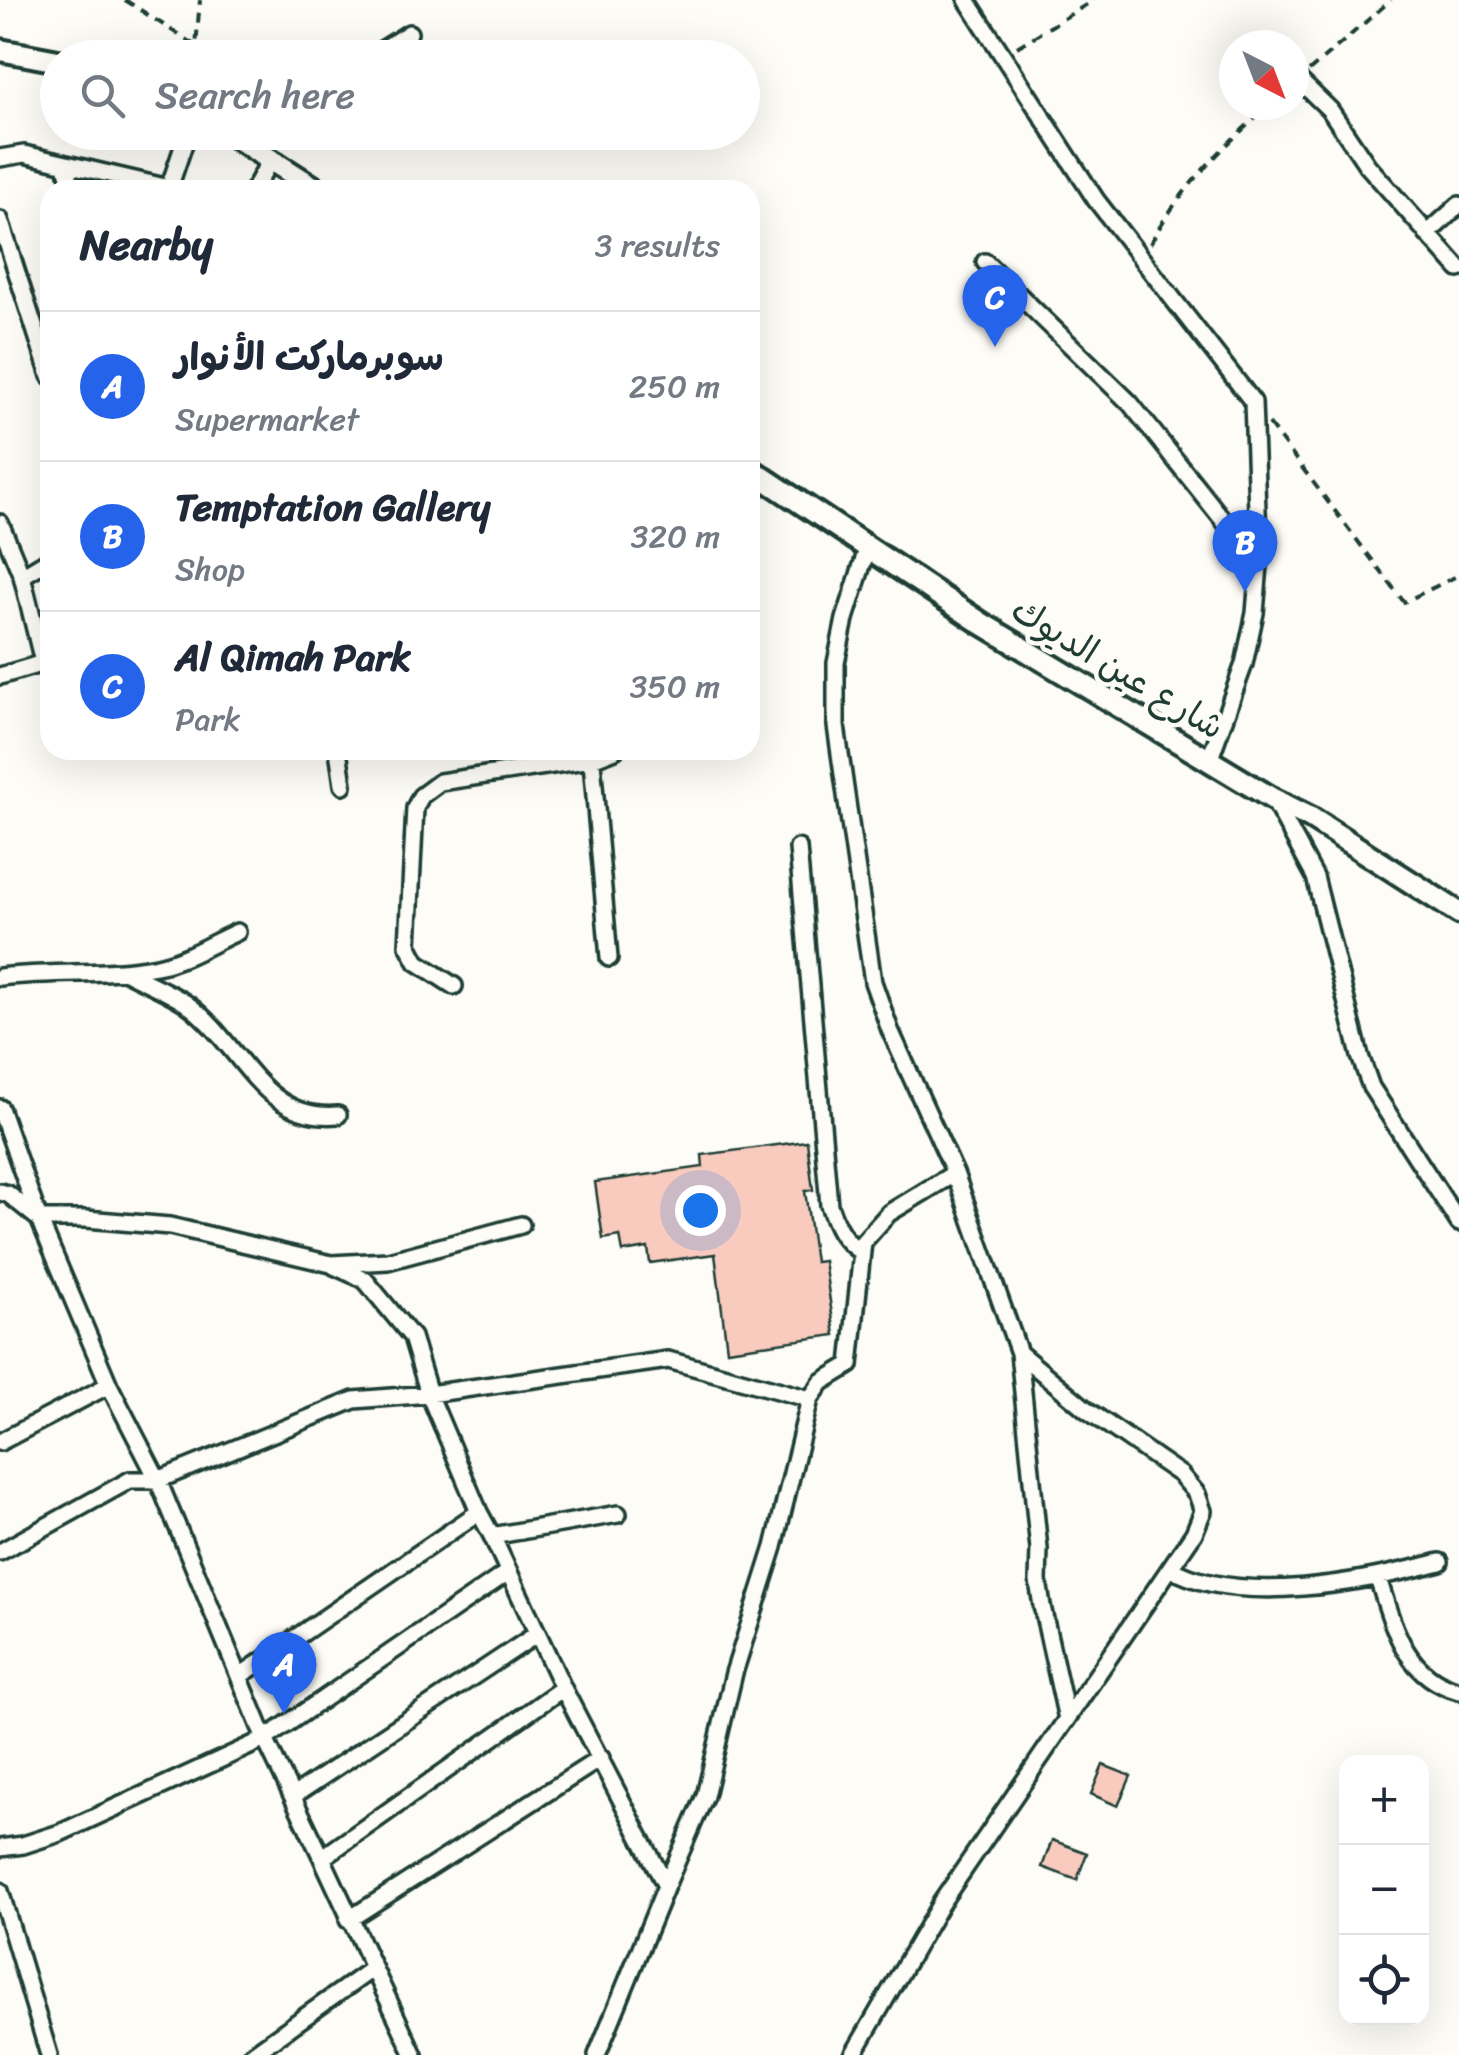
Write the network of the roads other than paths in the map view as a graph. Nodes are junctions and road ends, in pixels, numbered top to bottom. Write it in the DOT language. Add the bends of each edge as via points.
graph roads {
  1 [pos="967,0"];
  2 [pos="409,33"];
  3 [pos="398,40"];
  4 [pos="0,50"];
  5 [pos="40,58"];
  6 [pos="1309,90"];
  7 [pos="182,150"];
  8 [pos="257,150"];
  9 [pos="0,158"];
  10 [pos="270,160"];
  11 [pos="66,166"];
  12 [pos="71,180"];
  13 [pos="129,180"];
  14 [pos="172,180"];
  15 [pos="259,180"];
  16 [pos="302,180"];
  17 [pos="1459,205"];
  18 [pos="0,220"];
  19 [pos="1427,234"];
  20 [pos="986,262"];
  21 [pos="1459,269"];
  22 [pos="40,345"];
  23 [pos="760,476"];
  24 [pos="0,523"];
  25 [pos="868,546"];
  26 [pos="40,565"];
  27 [pos="1259,565"];
  28 [pos="22,576"];
  29 [pos="40,640"];
  30 [pos="40,664"];
  31 [pos="0,676"];
  32 [pos="340,760"];
  33 [pos="564,760"];
  34 [pos="592,760"];
  35 [pos="1210,761"];
  36 [pos="344,785"];
  37 [pos="1274,799"];
  38 [pos="798,848"];
  39 [pos="1459,912"];
  40 [pos="237,932"];
  41 [pos="609,958"];
  42 [pos="124,971"];
  43 [pos="0,977"];
  44 [pos="454,986"];
  45 [pos="0,1108"];
  46 [pos="338,1116"];
  47 [pos="955,1173"];
  48 [pos="0,1192"];
  49 [pos="39,1219"];
  50 [pos="1459,1223"];
  51 [pos="521,1225"];
  52 [pos="861,1252"];
  53 [pos="330,1264"];
  54 [pos="1019,1353"];
  55 [pos="109,1386"];
  56 [pos="428,1394"];
  57 [pos="810,1399"];
  58 [pos="0,1442"];
  59 [pos="158,1480"];
  60 [pos="478,1512"];
  61 [pos="618,1514"];
  62 [pos="492,1536"];
  63 [pos="0,1552"];
  64 [pos="1440,1562"];
  65 [pos="1170,1568"];
  66 [pos="508,1572"];
  67 [pos="1378,1578"];
  68 [pos="536,1634"];
  69 [pos="240,1676"];
  70 [pos="563,1688"];
  71 [pos="1459,1691"];
  72 [pos="1067,1719"];
  73 [pos="266,1739"];
  74 [pos="601,1758"];
  75 [pos="293,1796"];
  76 [pos="0,1848"];
  77 [pos="322,1858"];
  78 [pos="666,1886"];
  79 [pos="0,1891"];
  80 [pos="348,1920"];
  81 [pos="372,1970"];
  82 [pos="49,2055"];
  83 [pos="251,2055"];
  84 [pos="414,2055"];
  85 [pos="597,2055"];
  86 [pos="854,2055"];
  1 -- 27 [label="street" via="1096,200 1253,402"];
  2 -- 3 [label="street"];
  4 -- 5 [label="main road"];
  6 -- 19 [label="street"];
  7 -- 14 [label="street"];
  8 -- 10 [label="main road"];
  9 -- 11 [label="street" via="24,154"];
  10 -- 15 [label="street"];
  10 -- 16 [label="main road"];
  11 -- 12 [label="street"];
  11 -- 13 [label="street"];
  17 -- 19 [label="street"];
  18 -- 22 [label="street"];
  19 -- 21 [label="street"];
  20 -- 27 [label="street" via="1130,403"];
  23 -- 25 [label="main road, شارع عين الديوك"];
  24 -- 28 [label="street"];
  25 -- 35 [label="main road, شارع عين الديوك" via="981,623"];
  25 -- 47 [label="street" via="836,664 836,726 873,982"];
  26 -- 28 [label="street"];
  27 -- 35 [label="street" via="1244,664"];
  28 -- 29 [label="street"];
  30 -- 31 [label="street"];
  32 -- 36 [label="street"];
  33 -- 44 [label="street" via="440,782 421,796 413,820 408,945 417,962"];
  34 -- 41 [label="street"];
  35 -- 37 [label="main road, شارع عين الديوك"];
  37 -- 39 [label="main road, شارع عين الديوك"];
  37 -- 50 [label="street" via="1314,877 1371,1087"];
  38 -- 52 [label="street" via="829,1206 836,1227"];
  40 -- 42 [label="street" via="162,965"];
  42 -- 43 [label="street"];
  42 -- 46 [label="street" via="187,1004 271,1096 296,1112"];
  45 -- 49 [label="street"];
  47 -- 52 [label="street" via="889,1213"];
  47 -- 54 [label="street"];
  48 -- 49 [label="street"];
  49 -- 53 [label="street" via="170,1226"];
  49 -- 55 [label="street"];
  51 -- 53 [label="street" via="388,1261"];
  52 -- 57 [label="street" via="850,1365 822,1382"];
  53 -- 56 [label="street" via="366,1280 412,1336"];
  54 -- 65 [label="street" via="1197,1494 1203,1511"];
  54 -- 72 [label="street" via="1038,1581"];
  55 -- 58 [label="street"];
  55 -- 59 [label="street"];
  56 -- 57 [label="street" via="668,1360"];
  56 -- 59 [label="street" via="354,1400"];
  56 -- 60 [label="street"];
  57 -- 78 [label="street" via="705,1796"];
  59 -- 63 [label="street" via="130,1480"];
  59 -- 69 [label="street"];
  60 -- 62 [label="street"];
  60 -- 69 [label="street"];
  61 -- 62 [label="street"];
  62 -- 66 [label="street"];
  64 -- 67 [label="street"];
  65 -- 67 [label="street" via="1188,1578 1260,1587"];
  65 -- 72 [label="street"];
  66 -- 68 [label="street"];
  66 -- 73 [label="street"];
  67 -- 71 [label="street" via="1406,1653 1430,1681"];
  68 -- 70 [label="street"];
  68 -- 75 [label="street"];
  69 -- 73 [label="street"];
  70 -- 74 [label="street"];
  70 -- 77 [label="street"];
  72 -- 86 [label="street" via="940,1903"];
  73 -- 75 [label="street"];
  73 -- 76 [label="street" via="60,1833"];
  74 -- 78 [label="street"];
  74 -- 80 [label="street"];
  75 -- 77 [label="street"];
  77 -- 80 [label="street"];
  78 -- 85 [label="street"];
  79 -- 82 [label="street"];
  80 -- 81 [label="street"];
  81 -- 83 [label="street"];
  81 -- 84 [label="street"];
}
